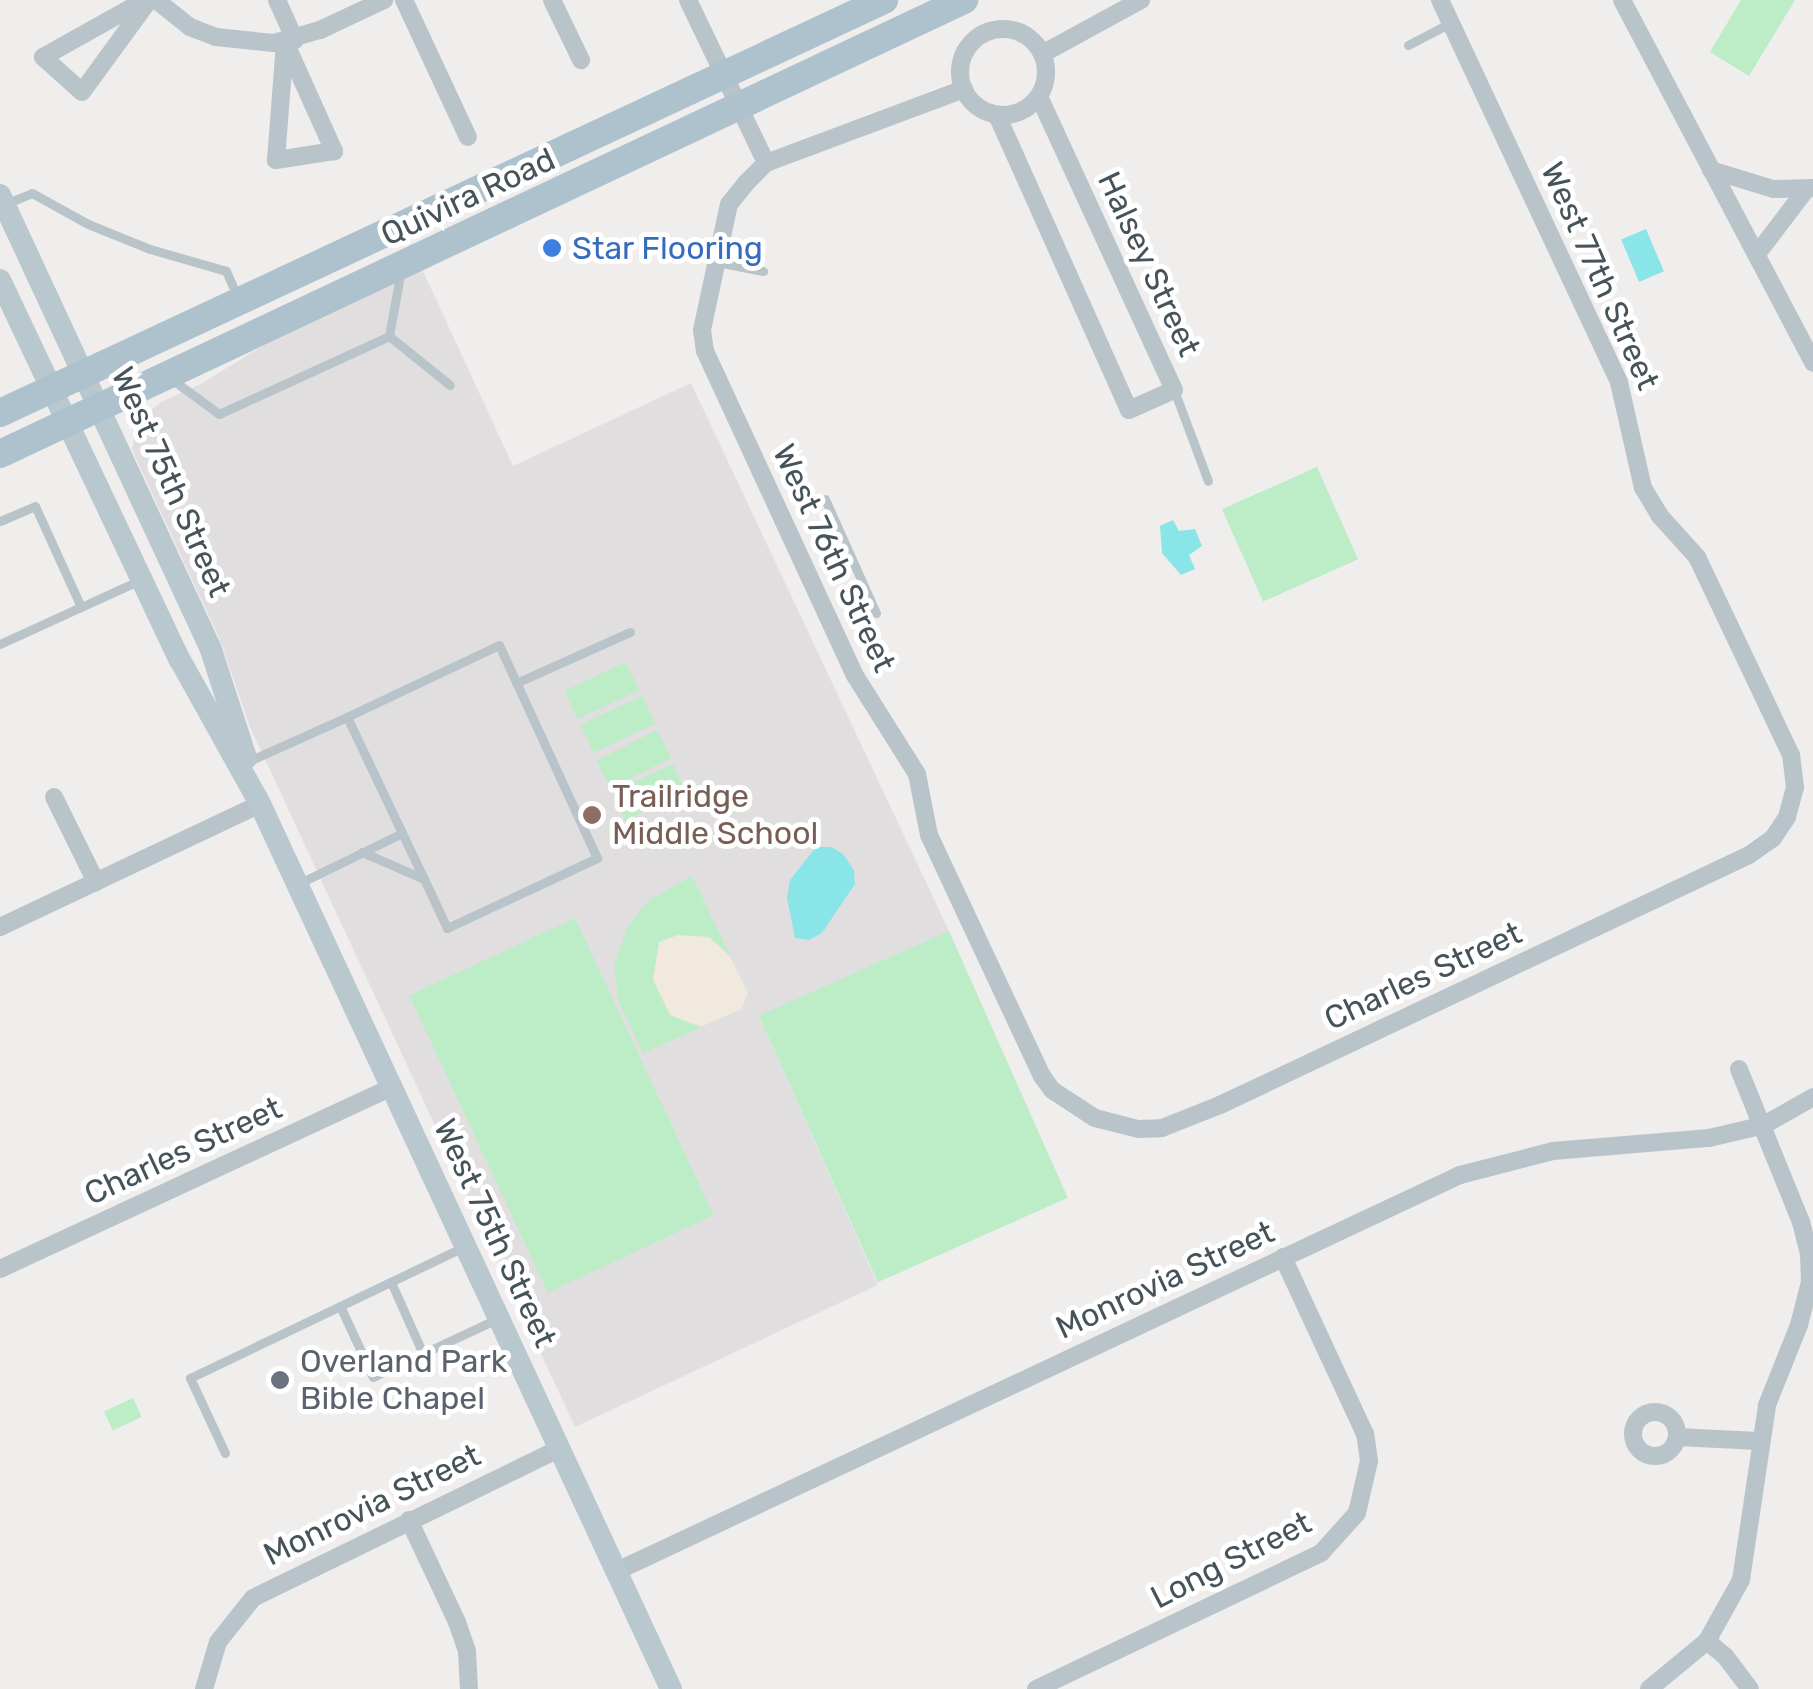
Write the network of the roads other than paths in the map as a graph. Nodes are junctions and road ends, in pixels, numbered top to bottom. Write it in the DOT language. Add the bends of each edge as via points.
graph roads {
  1 [pos="150,0"];
  2 [pos="277,0"];
  3 [pos="384,0"];
  4 [pos="404,0"];
  5 [pos="552,0"];
  6 [pos="688,0"];
  7 [pos="884,0"];
  8 [pos="964,0"];
  9 [pos="1141,0"];
  10 [pos="1440,0"];
  11 [pos="1622,0"];
  12 [pos="1450,23"];
  13 [pos="290,41"];
  14 [pos="1408,45"];
  15 [pos="1042,54"];
  16 [pos="581,60"];
  17 [pos="725,77"];
  18 [pos="964,89"];
  19 [pos="1039,97"];
  20 [pos="741,107"];
  21 [pos="997,115"];
  22 [pos="468,136"];
  23 [pos="766,163"];
  24 [pos="1711,170"];
  25 [pos="1809,190"];
  26 [pos="2,200"];
  27 [pos="1757,254"];
  28 [pos="716,262"];
  29 [pos="401,267"];
  30 [pos="764,271"];
  31 [pos="0,280"];
  32 [pos="239,300"];
  33 [pos="389,336"];
  34 [pos="1813,363"];
  35 [pos="86,372"];
  36 [pos="168,377"];
  37 [pos="450,385"];
  38 [pos="52,388"];
  39 [pos="1174,390"];
  40 [pos="102,407"];
  41 [pos="0,413"];
  42 [pos="69,422"];
  43 [pos="0,454"];
  44 [pos="1208,481"];
  45 [pos="825,500"];
  46 [pos="0,522"];
  47 [pos="142,579"];
  48 [pos="80,606"];
  49 [pos="876,613"];
  50 [pos="630,632"];
  51 [pos="0,644"];
  52 [pos="516,683"];
  53 [pos="347,717"];
  54 [pos="247,762"];
  55 [pos="54,797"];
  56 [pos="260,804"];
  57 [pos="402,833"];
  58 [pos="1768,842"];
  59 [pos="362,852"];
  60 [pos="424,879"];
  61 [pos="96,882"];
  62 [pos="298,884"];
  63 [pos="0,927"];
  64 [pos="1739,1068"];
  65 [pos="392,1087"];
  66 [pos="1813,1097"];
  67 [pos="1095,1118"];
  68 [pos="1764,1124"];
  69 [pos="466,1246"];
  70 [pos="1283,1258"];
  71 [pos="0,1269"];
  72 [pos="391,1282"];
  73 [pos="340,1306"];
  74 [pos="499,1318"];
  75 [pos="1806,1328"];
  76 [pos="423,1354"];
  77 [pos="1678,1437"];
  78 [pos="1759,1442"];
  79 [pos="560,1448"];
  80 [pos="225,1453"];
  81 [pos="408,1520"];
  82 [pos="617,1571"];
  83 [pos="1707,1641"];
  84 [pos="204,1689"];
  85 [pos="468,1689"];
  86 [pos="671,1689"];
  87 [pos="1036,1689"];
  88 [pos="1650,1689"];
  89 [pos="1750,1689"];
  1 -- 1 [label="street" via="43,56 82,92"];
  1 -- 13 [label="street" via="216,36"];
  2 -- 13 [label="street"];
  3 -- 13 [label="street"];
  4 -- 22 [label="street"];
  5 -- 16 [label="street"];
  6 -- 17 [label="street"];
  7 -- 17 [label="main road, Quivira Road"];
  8 -- 20 [label="main road, Quivira Road"];
  9 -- 15 [label="street"];
  10 -- 12 [label="street, West 77th Street"];
  11 -- 24 [label="street"];
  12 -- 14 [label="lane"];
  12 -- 58 [label="street, West 77th Street" via="1619,382 1643,488 1703,567 1791,755 1795,786 1788,818"];
  13 -- 13 [label="street" via="276,160 334,151"];
  15 -- 18 [label="street" via="1007,29 978,36 961,60"];
  15 -- 19 [label="street" via="1045,83"];
  17 -- 20 [label="street"];
  17 -- 32 [label="main road, Quivira Road"];
  18 -- 21 [label="street" via="981,110"];
  18 -- 23 [label="street"];
  19 -- 21 [label="street" via="1019,113"];
  19 -- 39 [label="street, Halsey Street"];
  20 -- 23 [label="street"];
  20 -- 29 [label="main road, Quivira Road"];
  21 -- 39 [label="street, Halsey Street" via="1129,410"];
  23 -- 28 [label="street, West 76th Street" via="729,204"];
  24 -- 25 [label="street" via="1773,189"];
  24 -- 27 [label="street"];
  25 -- 27 [label="street"];
  26 -- 32 [label="lane" via="32,192 104,231 226,271"];
  26 -- 35 [label="main road, West 75th Street"];
  27 -- 34 [label="street"];
  28 -- 30 [label="lane"];
  28 -- 67 [label="street, West 76th Street" via="704,352 854,674 917,774 930,834 1042,1076"];
  29 -- 33 [label="lane"];
  29 -- 36 [label="main road, Quivira Road"];
  31 -- 38 [label="main road, West 75th Street"];
  32 -- 35 [label="main road, Quivira Road"];
  33 -- 36 [label="lane" via="220,414"];
  33 -- 37 [label="lane"];
  35 -- 38 [label="main road, Quivira Road"];
  35 -- 40 [label="main road, West 75th Street"];
  36 -- 40 [label="main road, Quivira Road"];
  38 -- 41 [label="main road, Quivira Road"];
  38 -- 42 [label="main road, West 75th Street"];
  39 -- 44 [label="lane"];
  40 -- 42 [label="main road, Quivira Road"];
  40 -- 54 [label="main road, West 75th Street" via="210,646"];
  42 -- 43 [label="main road, Quivira Road"];
  42 -- 47 [label="main road, West 75th Street"];
  45 -- 49 [label="lane"];
  46 -- 48 [label="lane" via="35,506"];
  47 -- 48 [label="lane"];
  47 -- 56 [label="main road, West 75th Street"];
  48 -- 51 [label="lane"];
  50 -- 52 [label="lane"];
  52 -- 53 [label="lane" via="499,645"];
  52 -- 60 [label="lane" via="597,858 447,928"];
  53 -- 54 [label="lane"];
  53 -- 57 [label="lane"];
  54 -- 56 [label="main road, West 75th Street"];
  55 -- 61 [label="street"];
  56 -- 61 [label="street"];
  56 -- 62 [label="main road, West 75th Street"];
  57 -- 59 [label="lane"];
  57 -- 60 [label="lane"];
  58 -- 67 [label="street, Charles Street" via="1193,1117 1138,1129"];
  59 -- 60 [label="lane"];
  59 -- 62 [label="lane"];
  61 -- 63 [label="street"];
  62 -- 65 [label="main road, West 75th Street"];
  64 -- 68 [label="street"];
  65 -- 69 [label="main road, West 75th Street"];
  65 -- 71 [label="street, Charles Street"];
  66 -- 68 [label="street, Monrovia Street"];
  68 -- 70 [label="street, Monrovia Street" via="1710,1138 1499,1161"];
  68 -- 75 [label="street" via="1809,1254"];
  69 -- 72 [label="lane"];
  69 -- 74 [label="main road, West 75th Street"];
  70 -- 82 [label="street, Monrovia Street"];
  70 -- 87 [label="street, Long Street" via="1365,1434 1366,1488 1357,1513 1321,1553"];
  72 -- 73 [label="lane"];
  72 -- 76 [label="lane"];
  73 -- 76 [label="lane" via="373,1377"];
  73 -- 80 [label="lane" via="190,1378"];
  74 -- 76 [label="lane"];
  74 -- 79 [label="main road, West 75th Street"];
  75 -- 78 [label="street" via="1774,1380"];
  77 -- 78 [label="street"];
  78 -- 83 [label="street" via="1746,1561 1730,1606"];
  79 -- 81 [label="street, Monrovia Street"];
  79 -- 82 [label="main road, West 75th Street"];
  81 -- 84 [label="street, Monrovia Street" via="253,1598 218,1642"];
  81 -- 85 [label="street" via="457,1622 467,1651"];
  82 -- 86 [label="main road, West 75th Street"];
  83 -- 88 [label="street"];
  83 -- 89 [label="street"];
}
